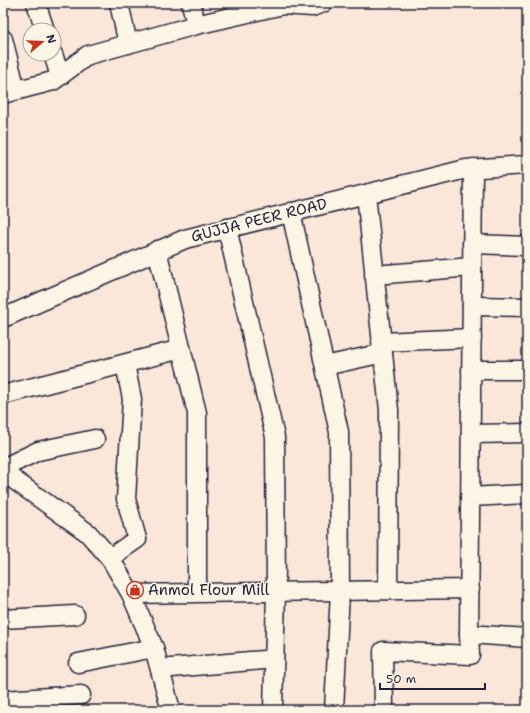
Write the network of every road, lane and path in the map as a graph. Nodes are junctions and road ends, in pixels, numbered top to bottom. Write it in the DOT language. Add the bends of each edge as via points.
graph roads {
  1 [pos="36,3"];
  2 [pos="119,3"];
  3 [pos="191,3"];
  4 [pos="323,3"];
  5 [pos="283,4"];
  6 [pos="42,22"];
  7 [pos="196,26"];
  8 [pos="3,39"];
  9 [pos="128,44"];
  10 [pos="56,62"];
  11 [pos="60,76"];
  12 [pos="10,92"];
  13 [pos="527,165"];
  14 [pos="473,168"];
  15 [pos="366,194"];
  16 [pos="291,212"];
  17 [pos="227,228"];
  18 [pos="472,244"];
  19 [pos="527,246"];
  20 [pos="157,250"];
  21 [pos="472,267"];
  22 [pos="374,275"];
  23 [pos="472,306"];
  24 [pos="527,307"];
  25 [pos="3,318"];
  26 [pos="472,338"];
  27 [pos="382,348"];
  28 [pos="181,349"];
  29 [pos="125,364"];
  30 [pos="324,366"];
  31 [pos="471,370"];
  32 [pos="527,370"];
  33 [pos="3,395"];
  34 [pos="527,433"];
  35 [pos="471,434"];
  36 [pos="95,440"];
  37 [pos="3,468"];
  38 [pos="3,472"];
  39 [pos="527,494"];
  40 [pos="470,497"];
  41 [pos="110,558"];
  42 [pos="388,590"];
  43 [pos="470,590"];
  44 [pos="340,591"];
  45 [pos="197,592"];
  46 [pos="276,592"];
  47 [pos="131,594"];
  48 [pos="75,614"];
  49 [pos="3,619"];
  50 [pos="469,634"];
  51 [pos="527,638"];
  52 [pos="154,648"];
  53 [pos="274,659"];
  54 [pos="78,663"];
  55 [pos="160,669"];
  56 [pos="81,695"];
  57 [pos="3,700"];
  58 [pos="171,710"];
  59 [pos="272,710"];
  60 [pos="334,710"];
  61 [pos="384,710"];
  1 -- 6 [label="street"];
  2 -- 9 [label="street"];
  3 -- 7 [label="street"];
  4 -- 5 [label="street" via="312,7"];
  5 -- 7 [label="street"];
  7 -- 9 [label="street"];
  8 -- 12 [label="street"];
  9 -- 11 [label="street" via="88,55"];
  10 -- 11 [label="street"];
  11 -- 12 [label="street" via="53,81"];
  13 -- 14 [label="street, GUJJA PEER ROAD"];
  14 -- 15 [label="street, GUJJA PEER ROAD"];
  14 -- 18 [label="street"];
  15 -- 16 [label="street, GUJJA PEER ROAD"];
  15 -- 22 [label="street"];
  16 -- 17 [label="street, GUJJA PEER ROAD"];
  16 -- 30 [label="street"];
  17 -- 20 [label="street, GUJJA PEER ROAD" via="185,239"];
  17 -- 46 [label="street" via="275,437"];
  18 -- 19 [label="street"];
  18 -- 21 [label="street"];
  20 -- 25 [label="street, GUJJA PEER ROAD"];
  20 -- 28 [label="street"];
  21 -- 22 [label="street"];
  21 -- 23 [label="street"];
  22 -- 27 [label="street"];
  23 -- 24 [label="street"];
  23 -- 26 [label="street"];
  26 -- 27 [label="street"];
  26 -- 31 [label="street"];
  27 -- 30 [label="street"];
  27 -- 42 [label="street" via="388,410"];
  28 -- 29 [label="street"];
  28 -- 45 [label="street" via="197,413"];
  29 -- 33 [label="street"];
  29 -- 41 [label="street" via="132,399 126,499 137,540"];
  30 -- 44 [label="street" via="339,432"];
  31 -- 32 [label="street"];
  31 -- 35 [label="street"];
  34 -- 35 [label="street"];
  35 -- 40 [label="street"];
  36 -- 37 [label="street" via="38,451"];
  38 -- 41 [label="street" via="88,533"];
  39 -- 40 [label="street"];
  40 -- 43 [label="street"];
  41 -- 47 [label="street"];
  42 -- 43 [label="street"];
  42 -- 44 [label="street"];
  43 -- 50 [label="street"];
  44 -- 46 [label="street"];
  44 -- 60 [label="street"];
  45 -- 46 [label="street"];
  45 -- 47 [label="street"];
  46 -- 53 [label="street"];
  47 -- 52 [label="street"];
  48 -- 49 [label="street"];
  50 -- 51 [label="street"];
  50 -- 61 [label="street" via="470,655 383,651"];
  52 -- 54 [label="street"];
  52 -- 55 [label="street"];
  53 -- 55 [label="street"];
  53 -- 59 [label="street"];
  55 -- 58 [label="street"];
  56 -- 57 [label="street"];
}
